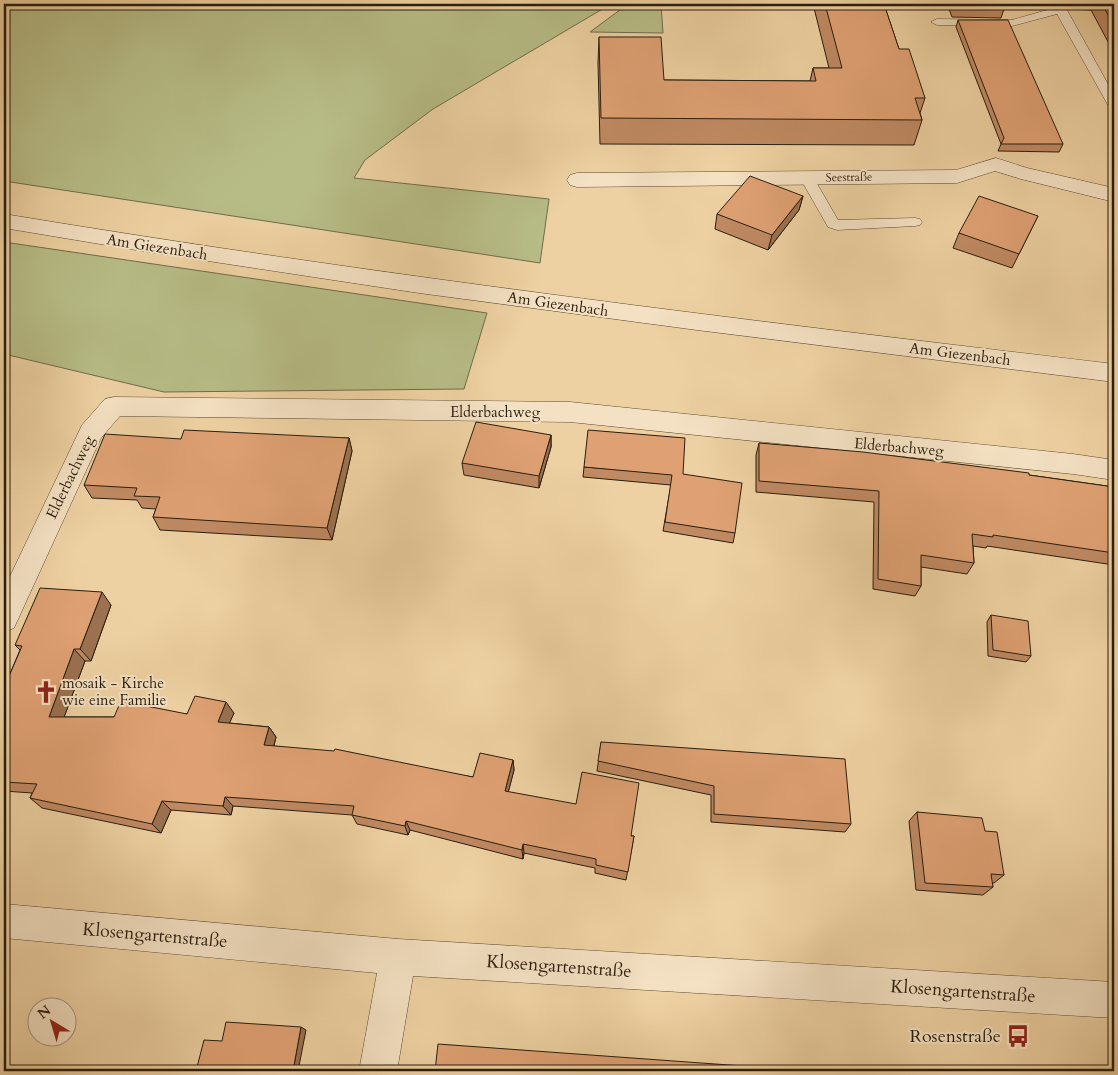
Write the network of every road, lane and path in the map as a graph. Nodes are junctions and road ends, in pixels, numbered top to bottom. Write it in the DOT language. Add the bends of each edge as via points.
graph roads {
  1 [pos="1059,7"];
  2 [pos="937,22"];
  3 [pos="1114,106"];
  4 [pos="807,178"];
  5 [pos="577,180"];
  6 [pos="1114,195"];
  7 [pos="4,221"];
  8 [pos="915,222"];
  9 [pos="1114,373"];
  10 [pos="1114,470"];
  11 [pos="4,619"];
  12 [pos="4,921"];
  13 [pos="398,956"];
  14 [pos="1114,1000"];
  15 [pos="378,1071"];
  1 -- 2 [label="lane" via="1012,23"];
  1 -- 3 [label="lane"];
  4 -- 5 [label="street, Seestraße"];
  4 -- 6 [label="street, Seestraße" via="958,176 996,164"];
  4 -- 8 [label="lane" via="833,224"];
  7 -- 9 [label="street, Am Giezenbach" via="180,252 668,320"];
  10 -- 11 [label="street, Elderbachweg" via="570,412 114,406 91,432"];
  12 -- 13 [label="street, Klosengartenstraße"];
  13 -- 14 [label="street, Klosengartenstraße"];
  13 -- 15 [label="street"];
}
